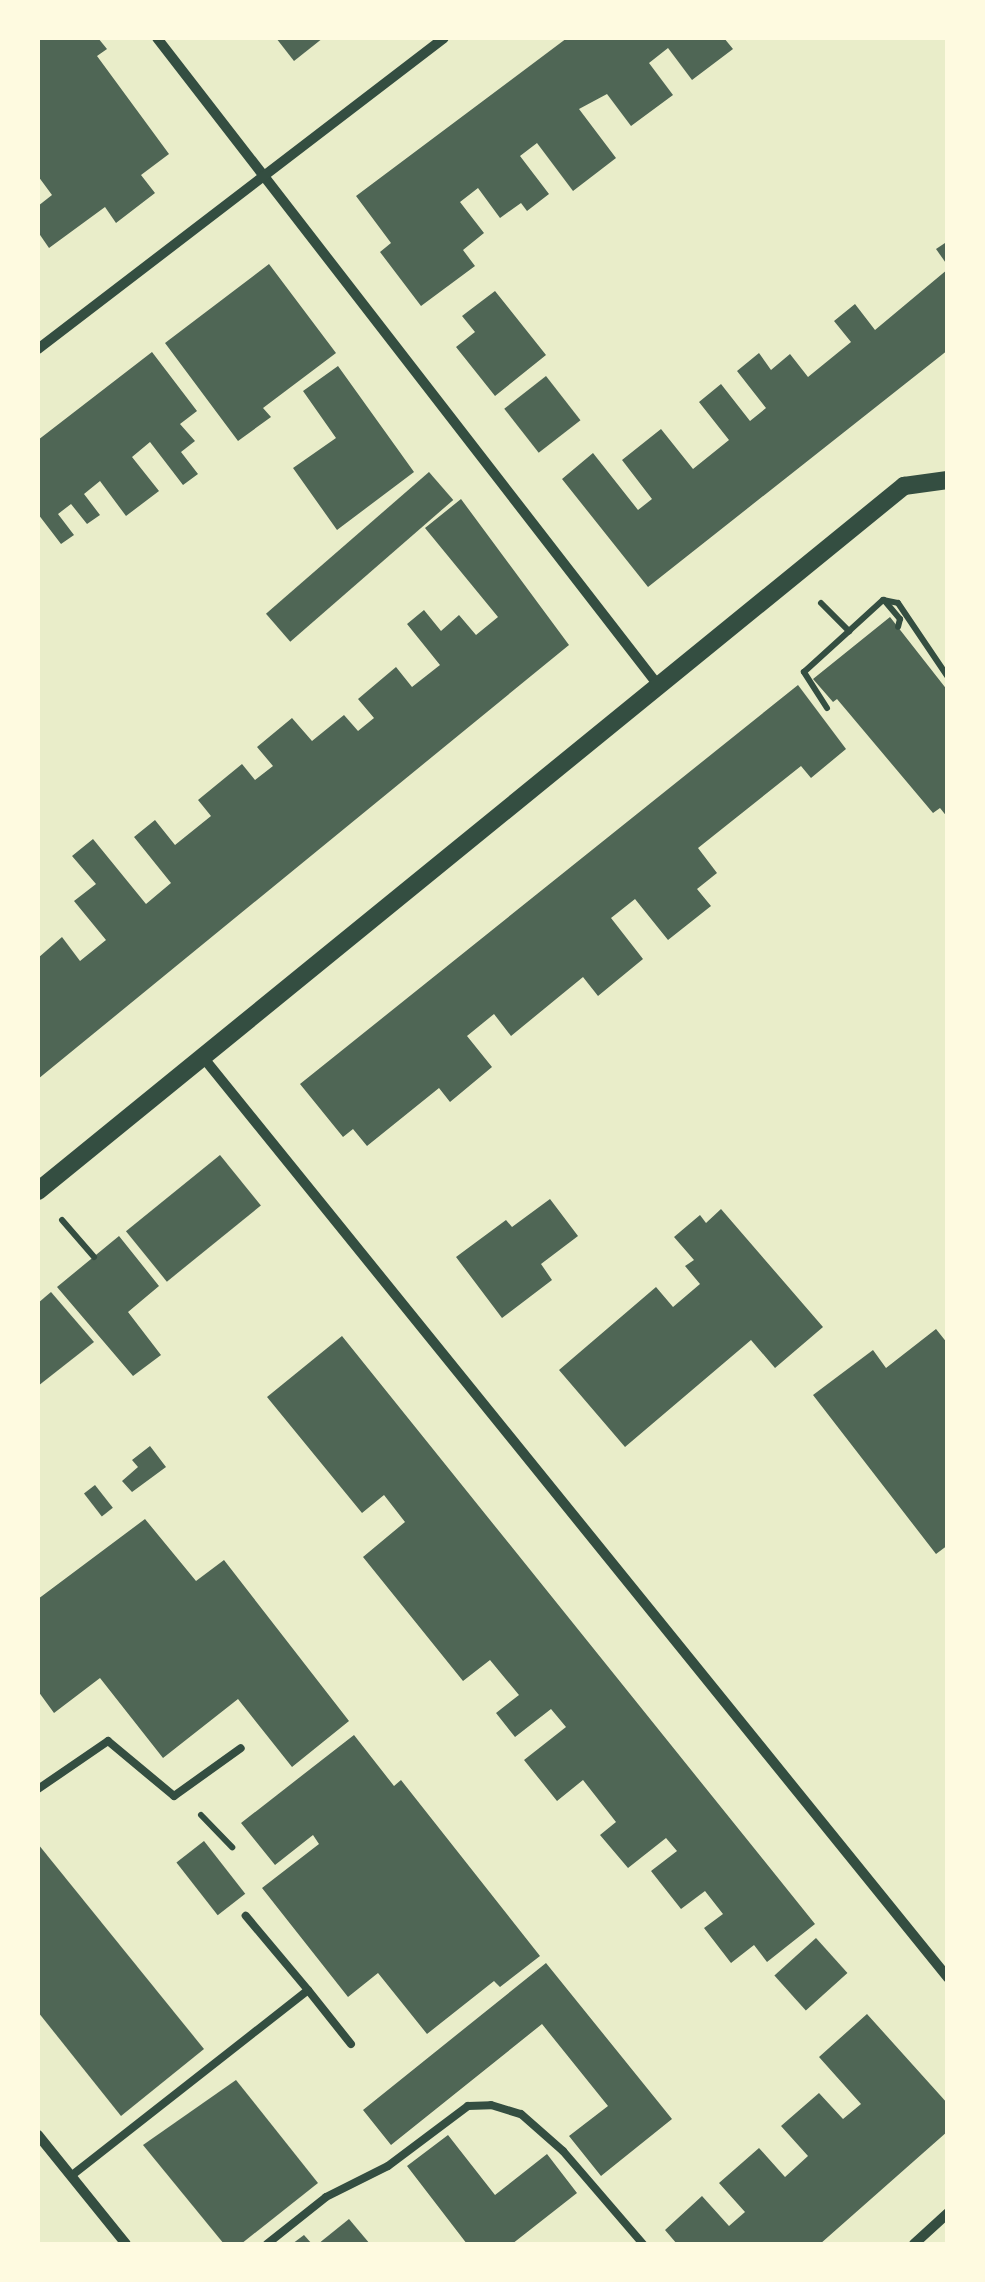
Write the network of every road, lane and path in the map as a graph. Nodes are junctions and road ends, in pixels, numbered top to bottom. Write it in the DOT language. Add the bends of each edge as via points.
graph roads {
  1 [pos="157,38"];
  2 [pos="444,38"];
  3 [pos="264,175"];
  4 [pos="38,349"];
  5 [pos="948,480"];
  6 [pos="884,600"];
  7 [pos="822,603"];
  8 [pos="898,627"];
  9 [pos="849,631"];
  10 [pos="948,678"];
  11 [pos="658,685"];
  12 [pos="827,708"];
  13 [pos="202,1056"];
  14 [pos="38,1191"];
  15 [pos="62,1220"];
  16 [pos="94,1257"];
  17 [pos="241,1748"];
  18 [pos="38,1790"];
  19 [pos="180,1793"];
  20 [pos="232,1847"];
  21 [pos="246,1916"];
  22 [pos="948,1978"];
  23 [pos="308,1990"];
  24 [pos="352,2044"];
  25 [pos="38,2135"];
  26 [pos="71,2176"];
  27 [pos="948,2213"];
  28 [pos="126,2244"];
  29 [pos="266,2244"];
  30 [pos="643,2244"];
  31 [pos="914,2244"];
  1 -- 3 [label="street"];
  2 -- 3 [label="street"];
  3 -- 4 [label="street"];
  3 -- 11 [label="street"];
  5 -- 11 [label="street" via="904,486"];
  6 -- 8 [label="path" via="900,618"];
  6 -- 9 [label="path"];
  6 -- 10 [label="path" via="898,603 933,666"];
  7 -- 9 [label="path"];
  9 -- 12 [label="path" via="804,672"];
  11 -- 13 [label="street"];
  13 -- 14 [label="street"];
  13 -- 22 [label="street"];
  15 -- 16 [label="path"];
  17 -- 19 [label="lane"];
  18 -- 19 [label="lane" via="108,1741 123,1748 162,1792"];
  19 -- 20 [label="path"];
  21 -- 23 [label="lane"];
  23 -- 24 [label="lane"];
  23 -- 26 [label="lane"];
  25 -- 26 [label="street"];
  26 -- 28 [label="street"];
  27 -- 31 [label="street"];
  29 -- 30 [label="lane" via="468,2106 491,2105 522,2114 563,2151"];
}
